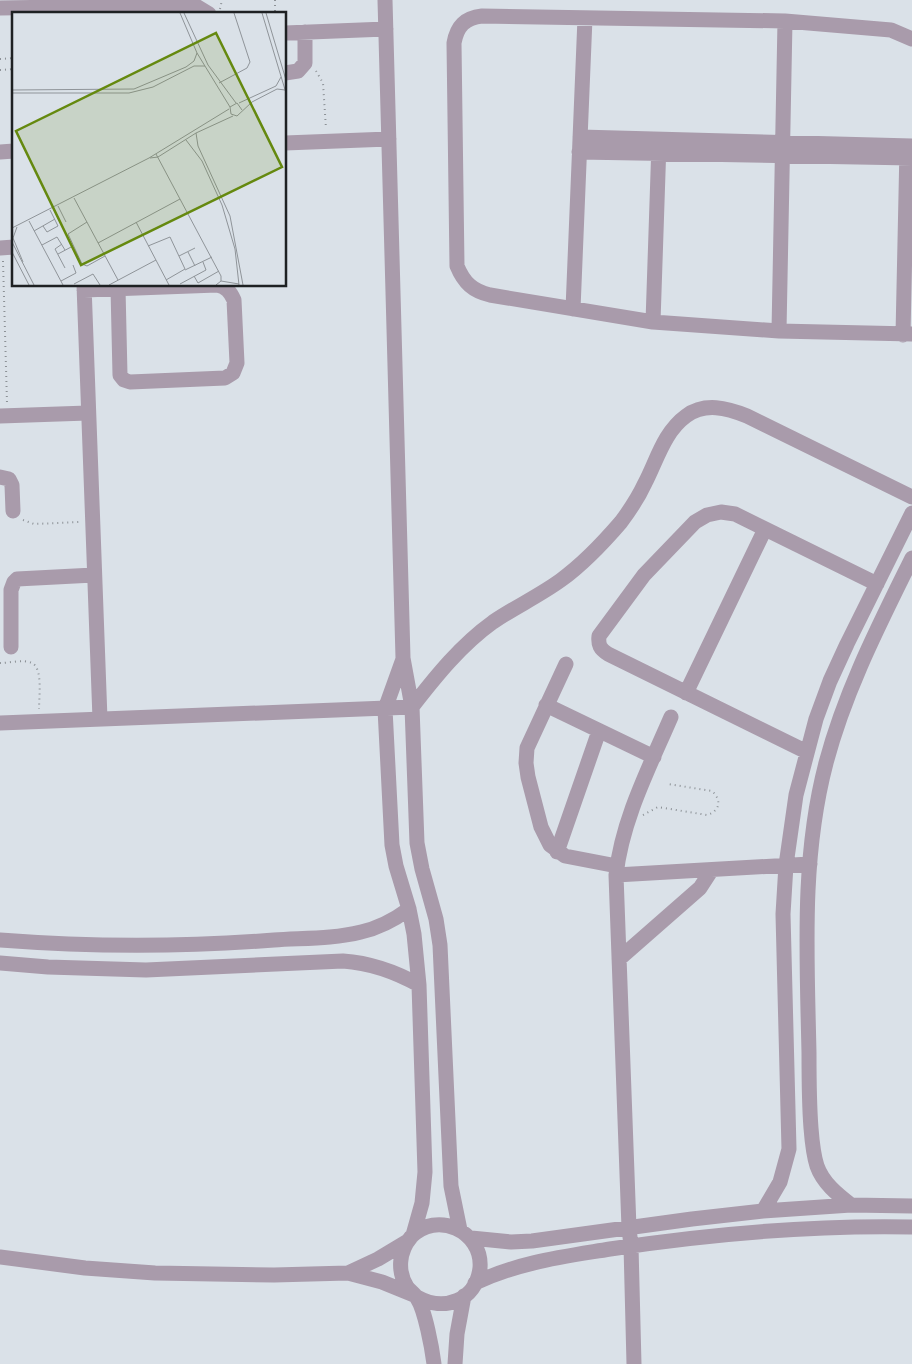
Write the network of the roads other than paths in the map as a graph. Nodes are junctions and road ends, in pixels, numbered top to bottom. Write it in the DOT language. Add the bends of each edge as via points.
graph roads {
  1 [pos="385,0"];
  2 [pos="133,6"];
  3 [pos="71,7"];
  4 [pos="0,8"];
  5 [pos="205,12"];
  6 [pos="585,18"];
  7 [pos="785,21"];
  8 [pos="386,29"];
  9 [pos="305,32"];
  10 [pos="286,33"];
  11 [pos="912,39"];
  12 [pos="286,73"];
  13 [pos="389,139"];
  14 [pos="286,143"];
  15 [pos="580,144"];
  16 [pos="659,146"];
  17 [pos="783,150"];
  18 [pos="910,152"];
  19 [pos="84,288"];
  20 [pos="118,288"];
  21 [pos="573,309"];
  22 [pos="653,322"];
  23 [pos="779,331"];
  24 [pos="908,334"];
  25 [pos="88,413"];
  26 [pos="4,416"];
  27 [pos="0,477"];
  28 [pos="912,497"];
  29 [pos="13,511"];
  30 [pos="912,513"];
  31 [pos="765,529"];
  32 [pos="912,558"];
  33 [pos="94,575"];
  34 [pos="876,584"];
  35 [pos="847,644"];
  36 [pos="11,647"];
  37 [pos="865,653"];
  38 [pos="403,658"];
  39 [pos="566,664"];
  40 [pos="686,693"];
  41 [pos="546,705"];
  42 [pos="412,707"];
  43 [pos="385,709"];
  44 [pos="671,717"];
  45 [pos="100,719"];
  46 [pos="0,723"];
  47 [pos="599,731"];
  48 [pos="806,755"];
  49 [pos="654,757"];
  50 [pos="826,763"];
  51 [pos="557,852"];
  52 [pos="810,864"];
  53 [pos="786,865"];
  54 [pos="616,871"];
  55 [pos="711,871"];
  56 [pos="409,910"];
  57 [pos="783,914"];
  58 [pos="806,915"];
  59 [pos="0,940"];
  60 [pos="619,959"];
  61 [pos="0,963"];
  62 [pos="420,985"];
  63 [pos="810,1104"];
  64 [pos="788,1107"];
  65 [pos="851,1204"];
  66 [pos="912,1206"];
  67 [pos="762,1210"];
  68 [pos="912,1227"];
  69 [pos="629,1228"];
  70 [pos="466,1234"];
  71 [pos="410,1238"];
  72 [pos="631,1246"];
  73 [pos="0,1257"];
  74 [pos="348,1273"];
  75 [pos="475,1283"];
  76 [pos="416,1296"];
  77 [pos="464,1296"];
  78 [pos="434,1364"];
  79 [pos="456,1364"];
  80 [pos="634,1364"];
  1 -- 8 [label="street"];
  2 -- 3 [label="street"];
  2 -- 5 [label="street" via="196,6"];
  3 -- 4 [label="street"];
  6 -- 7 [label="street"];
  6 -- 15 [label="street"];
  6 -- 21 [label="street" via="471,17 456,32 454,43 457,266 469,286 479,292"];
  7 -- 11 [label="street" via="891,30"];
  7 -- 17 [label="street"];
  8 -- 9 [label="street"];
  8 -- 13 [label="street"];
  9 -- 10 [label="street"];
  9 -- 12 [label="street" via="305,63 298,71"];
  13 -- 14 [label="street"];
  13 -- 38 [label="street"];
  15 -- 16 [label="street"];
  15 -- 21 [label="street"];
  16 -- 17 [label="street"];
  16 -- 22 [label="street"];
  17 -- 18 [label="street"];
  17 -- 23 [label="street"];
  18 -- 24 [label="street"];
  19 -- 20 [label="street"];
  19 -- 25 [label="street"];
  20 -- 20 [label="street" via="216,286 228,289 234,300 236,363 233,373 225,378 124,380 120,375"];
  21 -- 22 [label="street"];
  22 -- 23 [label="street"];
  23 -- 24 [label="street"];
  25 -- 26 [label="street"];
  25 -- 33 [label="street"];
  27 -- 29 [label="street" via="9,479 12,485"];
  28 -- 42 [label="street" via="728,408 707,407 687,414 672,428 644,485 621,521 594,552 561,580 493,623 463,647"];
  30 -- 34 [label="street"];
  31 -- 34 [label="street"];
  31 -- 40 [label="street"];
  31 -- 40 [label="street" via="735,514 721,512 695,522 644,575 599,636 599,644 608,654"];
  32 -- 37 [label="street"];
  33 -- 36 [label="street" via="17,579 11,590"];
  33 -- 45 [label="street"];
  34 -- 35 [label="street"];
  35 -- 37 [label="street"];
  35 -- 48 [label="street"];
  37 -- 50 [label="street"];
  38 -- 42 [label="street"];
  38 -- 43 [label="street"];
  39 -- 41 [label="street"];
  40 -- 48 [label="street"];
  41 -- 47 [label="street"];
  41 -- 51 [label="street" via="527,748 526,763 544,836"];
  42 -- 43 [label="street"];
  42 -- 70 [label="street" via="417,842 440,945 451,1186"];
  43 -- 45 [label="street"];
  43 -- 56 [label="street" via="392,845"];
  44 -- 49 [label="street"];
  45 -- 46 [label="street"];
  47 -- 49 [label="street"];
  47 -- 51 [label="street"];
  48 -- 50 [label="street"];
  48 -- 53 [label="street"];
  49 -- 54 [label="street" via="628,823"];
  50 -- 52 [label="street" via="816,807"];
  51 -- 54 [label="street"];
  52 -- 53 [label="street"];
  52 -- 58 [label="street"];
  53 -- 55 [label="street"];
  53 -- 57 [label="street"];
  54 -- 55 [label="street"];
  54 -- 60 [label="street"];
  55 -- 60 [label="street" via="700,888"];
  56 -- 59 [label="street" via="378,928 343,935 148,946"];
  56 -- 62 [label="street"];
  57 -- 58 [label="street"];
  57 -- 64 [label="street"];
  58 -- 63 [label="street"];
  60 -- 69 [label="street"];
  61 -- 62 [label="street" via="146,970 343,961 383,967"];
  62 -- 71 [label="street" via="425,1172 422,1204"];
  63 -- 64 [label="street" via="802,1110"];
  63 -- 65 [label="street" via="817,1166 825,1182"];
  64 -- 67 [label="street" via="790,1149 786,1166"];
  65 -- 66 [label="street"];
  65 -- 67 [label="street"];
  67 -- 69 [label="street"];
  68 -- 72 [label="street" via="761,1232"];
  69 -- 70 [label="street" via="532,1241 505,1241"];
  69 -- 72 [label="street"];
  70 -- 71 [label="street" via="453,1226 436,1225 428,1226"];
  70 -- 75 [label="street" via="479,1256 479,1275"];
  71 -- 74 [label="street" via="378,1259"];
  71 -- 76 [label="street" via="401,1257 401,1274 408,1289"];
  72 -- 75 [label="street" via="534,1262"];
  72 -- 80 [label="street"];
  73 -- 74 [label="street" via="155,1273"];
  74 -- 76 [label="street"];
  75 -- 77 [label="street"];
  76 -- 77 [label="street" via="432,1304 449,1303"];
  76 -- 78 [label="street"];
  77 -- 79 [label="street"];
}
